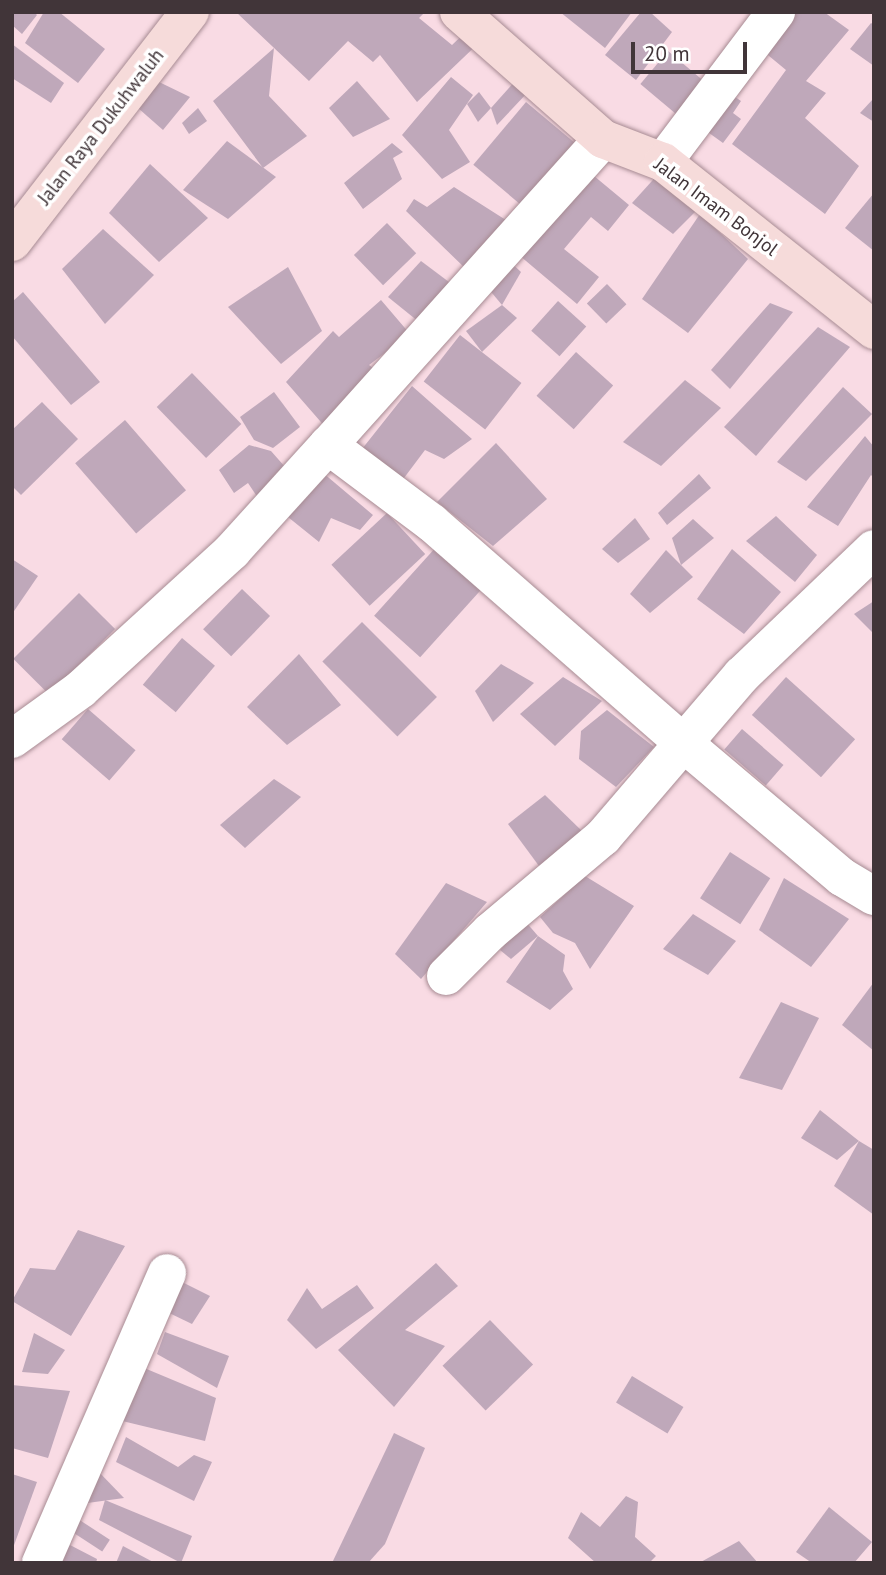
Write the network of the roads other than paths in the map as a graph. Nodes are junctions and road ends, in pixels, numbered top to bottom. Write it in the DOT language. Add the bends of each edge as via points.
graph roads {
  1 [pos="190,12"];
  2 [pos="459,12"];
  3 [pos="776,12"];
  4 [pos="603,139"];
  5 [pos="663,162"];
  6 [pos="12,242"];
  7 [pos="874,330"];
  8 [pos="328,445"];
  9 [pos="874,549"];
  10 [pos="12,739"];
  11 [pos="681,741"];
  12 [pos="874,897"];
  13 [pos="446,976"];
  14 [pos="166,1273"];
  15 [pos="41,1563"];
  1 -- 6 [label="main road, Jalan Raya Dukuhwaluh"];
  2 -- 4 [label="main road, Jalan Imam Bonjol"];
  3 -- 5 [label="street"];
  4 -- 5 [label="main road, Jalan Imam Bonjol"];
  4 -- 8 [label="street"];
  5 -- 7 [label="main road, Jalan Imam Bonjol"];
  8 -- 10 [label="street" via="232,551 81,689"];
  8 -- 11 [label="street" via="432,523"];
  9 -- 11 [label="street" via="742,675"];
  11 -- 12 [label="street" via="842,877"];
  11 -- 13 [label="street" via="603,837 489,932"];
  14 -- 15 [label="street"];
}
